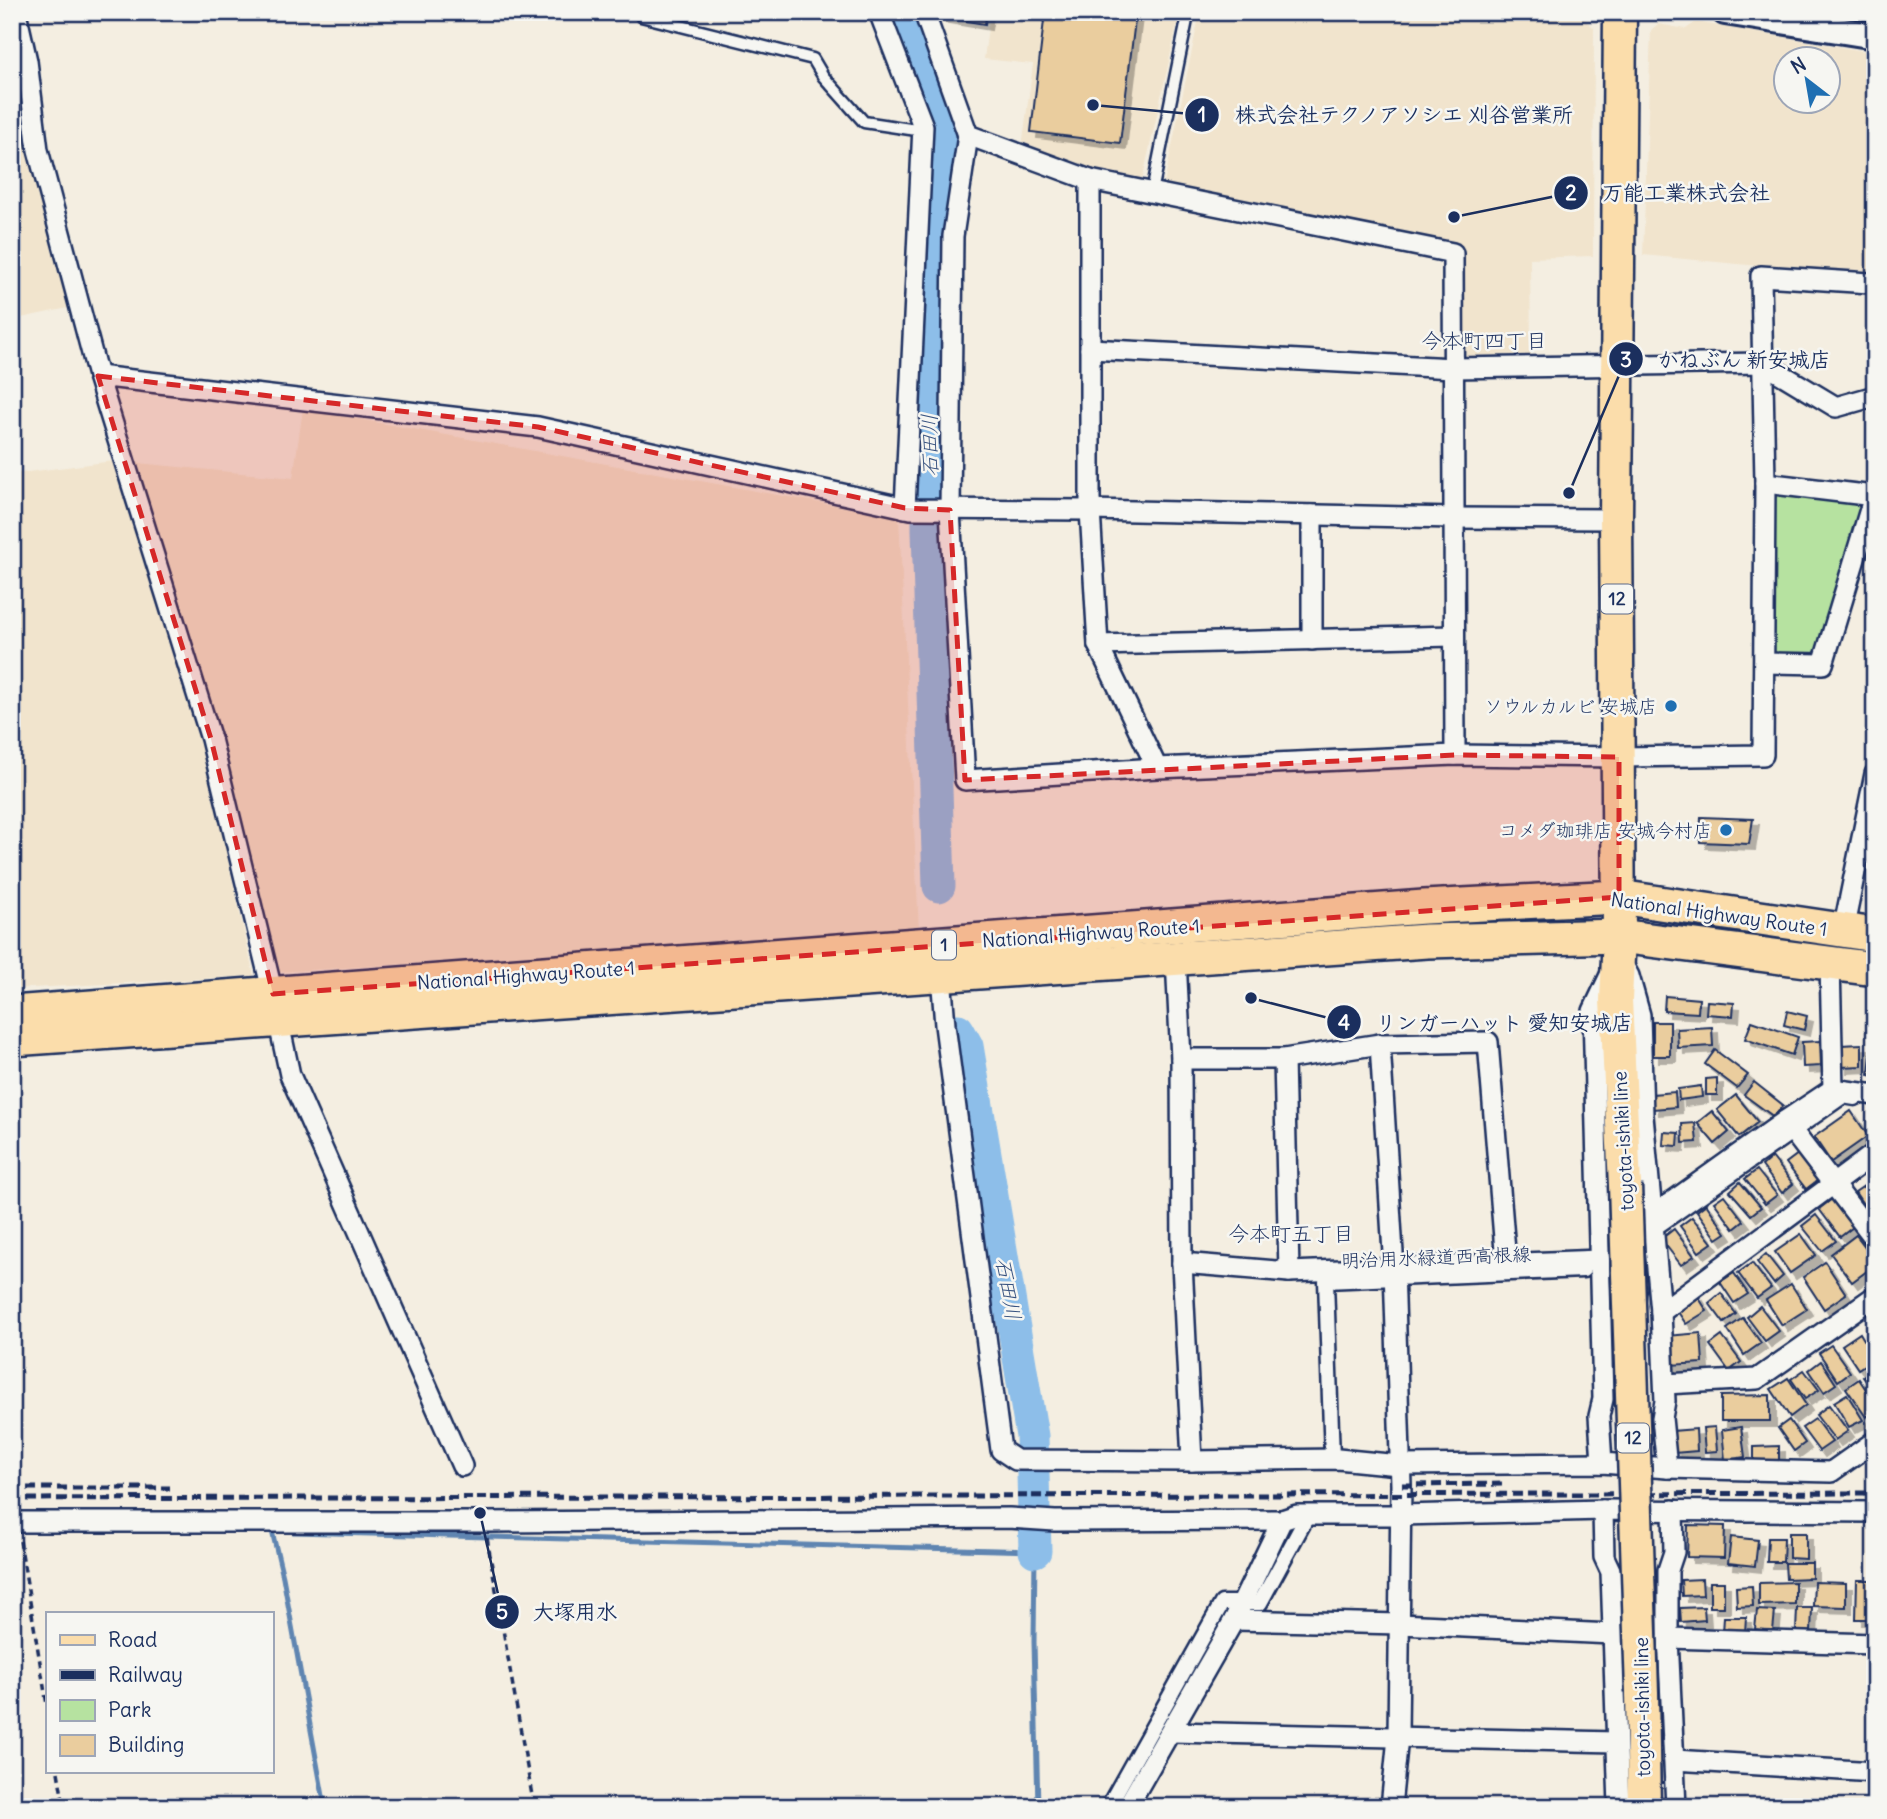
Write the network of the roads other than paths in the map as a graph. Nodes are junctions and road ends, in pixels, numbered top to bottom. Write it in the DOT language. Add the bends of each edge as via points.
graph roads {
  1 [pos="16,12"];
  2 [pos="879,12"];
  3 [pos="924,12"];
  4 [pos="1182,12"];
  5 [pos="1620,12"];
  6 [pos="1725,12"];
  7 [pos="641,16"];
  8 [pos="1875,36"];
  9 [pos="923,131"];
  10 [pos="968,135"];
  11 [pos="1090,180"];
  12 [pos="1153,192"];
  13 [pos="1875,286"];
  14 [pos="1090,349"];
  15 [pos="1763,363"];
  16 [pos="1618,366"];
  17 [pos="1452,368"];
  18 [pos="98,376"];
  19 [pos="1875,396"];
  20 [pos="1765,483"];
  21 [pos="908,509"];
  22 [pos="946,510"];
  23 [pos="1090,510"];
  24 [pos="1312,515"];
  25 [pos="1454,519"];
  26 [pos="1616,519"];
  27 [pos="1453,636"];
  28 [pos="1312,640"];
  29 [pos="1098,645"];
  30 [pos="1764,663"];
  31 [pos="1455,755"];
  32 [pos="1619,757"];
  33 [pos="1157,768"];
  34 [pos="1875,774"];
  35 [pos="1619,897"];
  36 [pos="1859,933"];
  37 [pos="1619,947"];
  38 [pos="1176,959"];
  39 [pos="1830,964"];
  40 [pos="1875,969"];
  41 [pos="941,975"];
  42 [pos="275,1007"];
  43 [pos="12,1013"];
  44 [pos="12,1039"];
  45 [pos="1380,1044"];
  46 [pos="1181,1059"];
  47 [pos="1284,1059"];
  48 [pos="1833,1089"];
  49 [pos="1875,1095"];
  50 [pos="1875,1101"];
  51 [pos="1789,1125"];
  52 [pos="1875,1153"];
  53 [pos="1834,1184"];
  54 [pos="1653,1222"];
  55 [pos="1875,1240"];
  56 [pos="1182,1263"];
  57 [pos="1506,1264"];
  58 [pos="1601,1265"];
  59 [pos="1289,1272"];
  60 [pos="1394,1274"];
  61 [pos="1875,1296"];
  62 [pos="1661,1312"];
  63 [pos="1665,1384"];
  64 [pos="1875,1441"];
  65 [pos="1332,1460"];
  66 [pos="1192,1461"];
  67 [pos="1602,1463"];
  68 [pos="1399,1465"];
  69 [pos="462,1466"];
  70 [pos="1667,1468"];
  71 [pos="1603,1510"];
  72 [pos="1673,1510"];
  73 [pos="1875,1512"];
  74 [pos="1308,1515"];
  75 [pos="1400,1515"];
  76 [pos="1282,1520"];
  77 [pos="15,1522"];
  78 [pos="1238,1611"];
  79 [pos="1400,1625"];
  80 [pos="1612,1634"];
  81 [pos="1668,1638"];
  82 [pos="1875,1644"];
  83 [pos="1172,1732"];
  84 [pos="1398,1737"];
  85 [pos="1616,1742"];
  86 [pos="1674,1760"];
  87 [pos="1875,1772"];
  88 [pos="1108,1807"];
  89 [pos="1127,1807"];
  90 [pos="1391,1807"];
  91 [pos="1619,1807"];
  92 [pos="1644,1807"];
  93 [pos="1676,1807"];
  1 -- 18 [label="street" via="38,150"];
  2 -- 9 [label="street"];
  3 -- 10 [label="street"];
  4 -- 12 [label="lane" via="1186,20"];
  5 -- 16 [label="main road, toyota-ishiki line / 12"];
  6 -- 8 [label="street"];
  7 -- 9 [label="lane" via="813,59 864,122"];
  9 -- 21 [label="street"];
  10 -- 11 [label="street"];
  10 -- 22 [label="street" via="953,236"];
  11 -- 12 [label="street"];
  11 -- 14 [label="street"];
  12 -- 17 [label="street" via="1453,253"];
  13 -- 15 [label="street" via="1761,276"];
  14 -- 17 [label="street"];
  14 -- 23 [label="street"];
  15 -- 16 [label="street"];
  15 -- 19 [label="street" via="1836,407"];
  15 -- 20 [label="street"];
  16 -- 17 [label="street"];
  16 -- 26 [label="main road, toyota-ishiki line / 12"];
  17 -- 25 [label="street"];
  18 -- 21 [label="street" via="538,426"];
  18 -- 42 [label="street" via="211,738"];
  20 -- 30 [label="street"];
  20 -- 30 [label="street" via="1874,496 1823,664"];
  21 -- 22 [label="street"];
  22 -- 23 [label="street"];
  22 -- 33 [label="street" via="965,780"];
  23 -- 24 [label="street"];
  23 -- 29 [label="street"];
  24 -- 25 [label="street"];
  24 -- 28 [label="street"];
  25 -- 26 [label="street"];
  25 -- 27 [label="street"];
  26 -- 32 [label="main road, toyota-ishiki line / 12"];
  27 -- 28 [label="street"];
  27 -- 31 [label="street"];
  28 -- 29 [label="street"];
  29 -- 33 [label="street"];
  30 -- 32 [label="street" via="1763,755"];
  31 -- 32 [label="street"];
  31 -- 33 [label="street"];
  32 -- 35 [label="main road, toyota-ishiki line / 12"];
  34 -- 36 [label="street"];
  35 -- 36 [label="highway, National Highway Route 1 / 1"];
  35 -- 37 [label="main road, toyota-ishiki line / 12"];
  35 -- 42 [label="highway, National Highway Route 1 / 1" via="1424,907"];
  37 -- 38 [label="highway, National Highway Route 1 / 1" via="1427,941"];
  37 -- 39 [label="highway, National Highway Route 1 / 1"];
  37 -- 54 [label="street" via="1640,1015"];
  37 -- 58 [label="street" via="1592,1011"];
  37 -- 92 [label="main road, toyota-ishiki line / 12, bridge" via="1616,1000"];
  38 -- 41 [label="highway, National Highway Route 1 / 1"];
  38 -- 46 [label="street"];
  39 -- 40 [label="highway, National Highway Route 1 / 1"];
  39 -- 48 [label="street"];
  41 -- 42 [label="highway, National Highway Route 1 / 1"];
  41 -- 66 [label="street" via="1000,1450 1016,1460"];
  42 -- 43 [label="highway, National Highway Route 1 / 1"];
  42 -- 44 [label="highway, National Highway Route 1 / 1"];
  42 -- 69 [label="street" via="290,1075"];
  45 -- 47 [label="street"];
  45 -- 57 [label="street" via="1489,1042"];
  45 -- 60 [label="street"];
  46 -- 47 [label="street"];
  46 -- 56 [label="street"];
  47 -- 59 [label="street"];
  48 -- 49 [label="street"];
  48 -- 51 [label="street"];
  50 -- 51 [label="street" via="1843,1096"];
  51 -- 53 [label="street"];
  51 -- 54 [label="street"];
  52 -- 53 [label="street"];
  53 -- 55 [label="street"];
  53 -- 62 [label="street"];
  54 -- 62 [label="street"];
  56 -- 59 [label="street"];
  56 -- 66 [label="street"];
  57 -- 58 [label="street"];
  57 -- 60 [label="street"];
  58 -- 60 [label="street, 明治用水緑道西高根線"];
  58 -- 67 [label="street"];
  59 -- 60 [label="street"];
  60 -- 65 [label="street, 明治用水緑道西高根線" via="1326,1281"];
  60 -- 68 [label="street"];
  61 -- 63 [label="street" via="1757,1379"];
  62 -- 63 [label="street"];
  63 -- 70 [label="street" via="1662,1418"];
  64 -- 70 [label="street" via="1831,1472"];
  65 -- 66 [label="street"];
  65 -- 68 [label="street"];
  67 -- 68 [label="street"];
  67 -- 70 [label="street"];
  68 -- 75 [label="street"];
  71 -- 72 [label="street"];
  71 -- 75 [label="street"];
  71 -- 80 [label="street"];
  72 -- 73 [label="street"];
  72 -- 81 [label="street"];
  74 -- 75 [label="street"];
  74 -- 76 [label="street"];
  74 -- 78 [label="street" via="1260,1603"];
  75 -- 79 [label="street"];
  76 -- 77 [label="street"];
  76 -- 78 [label="street"];
  78 -- 79 [label="street"];
  78 -- 83 [label="street"];
  78 -- 88 [label="street" via="1222,1603"];
  79 -- 80 [label="street"];
  79 -- 84 [label="street"];
  80 -- 85 [label="street"];
  81 -- 82 [label="street"];
  81 -- 86 [label="street"];
  83 -- 84 [label="street"];
  83 -- 89 [label="street"];
  84 -- 85 [label="street"];
  84 -- 90 [label="street"];
  85 -- 91 [label="street"];
  86 -- 87 [label="street"];
  86 -- 93 [label="street"];
}
